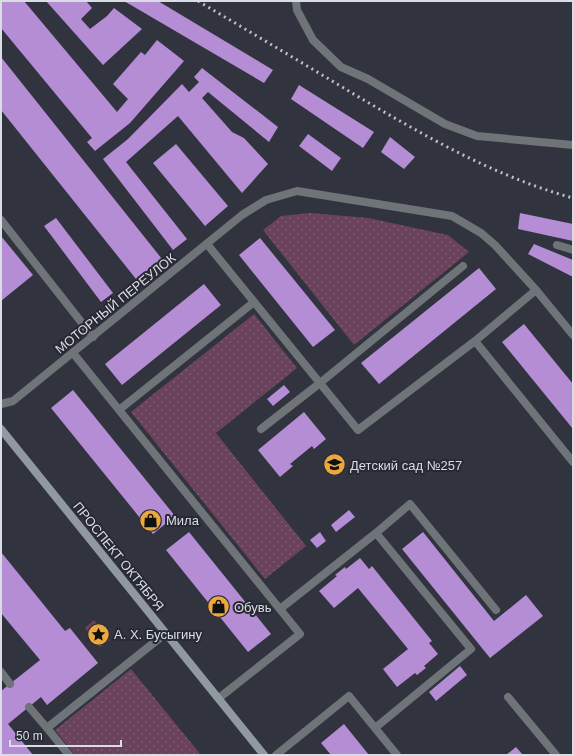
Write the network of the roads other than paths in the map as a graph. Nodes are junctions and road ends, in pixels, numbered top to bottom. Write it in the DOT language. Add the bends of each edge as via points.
graph roads {
  1 [pos="296,1"];
  2 [pos="573,145"];
  3 [pos="1,220"];
  4 [pos="207,244"];
  5 [pos="557,245"];
  6 [pos="573,250"];
  7 [pos="463,266"];
  8 [pos="536,290"];
  9 [pos="254,302"];
  10 [pos="573,335"];
  11 [pos="92,337"];
  12 [pos="475,341"];
  13 [pos="73,353"];
  14 [pos="320,383"];
  15 [pos="1,404"];
  16 [pos="119,410"];
  17 [pos="1,428"];
  18 [pos="261,429"];
  19 [pos="573,462"];
  20 [pos="376,533"];
  21 [pos="280,609"];
  22 [pos="496,610"];
  23 [pos="166,633"];
  24 [pos="1,672"];
  25 [pos="10,684"];
  26 [pos="508,697"];
  27 [pos="219,698"];
  28 [pos="29,707"];
  29 [pos="47,728"];
  30 [pos="375,728"];
  31 [pos="69,755"];
  32 [pos="264,755"];
  33 [pos="276,755"];
  34 [pos="397,755"];
  35 [pos="556,755"];
  1 -- 2 [label="street" via="297,10 313,40 341,67 368,79 446,124 477,136"];
  3 -- 11 [label="street"];
  4 -- 8 [label="street, МОТОРНЫЙ ПЕРЕУЛОК" via="242,215 266,200 297,191 452,216 481,233"];
  4 -- 9 [label="street"];
  4 -- 11 [label="street, МОТОРНЫЙ ПЕРЕУЛОК"];
  5 -- 6 [label="street"];
  7 -- 14 [label="street"];
  8 -- 10 [label="street, МОТОРНЫЙ ПЕРЕУЛОК"];
  8 -- 12 [label="street"];
  9 -- 14 [label="street"];
  9 -- 16 [label="street"];
  11 -- 13 [label="street, МОТОРНЫЙ ПЕРЕУЛОК"];
  12 -- 14 [label="street" via="358,430"];
  12 -- 19 [label="street"];
  13 -- 15 [label="street, МОТОРНЫЙ ПЕРЕУЛОК" via="12,401"];
  13 -- 16 [label="street"];
  14 -- 18 [label="street"];
  16 -- 21 [label="street"];
  17 -- 23 [label="main road, ПРОСПЕКТ ОКТЯБРЯ"];
  20 -- 21 [label="street"];
  20 -- 22 [label="street" via="410,504"];
  20 -- 30 [label="street" via="471,649"];
  21 -- 27 [label="street" via="300,634"];
  23 -- 27 [label="main road, ПРОСПЕКТ ОКТЯБРЯ"];
  23 -- 29 [label="street"];
  24 -- 25 [label="street"];
  26 -- 35 [label="street"];
  27 -- 32 [label="main road, ПРОСПЕКТ ОКТЯБРЯ"];
  28 -- 29 [label="street"];
  29 -- 31 [label="street"];
  30 -- 33 [label="street" via="349,696"];
  30 -- 34 [label="street"];
}
